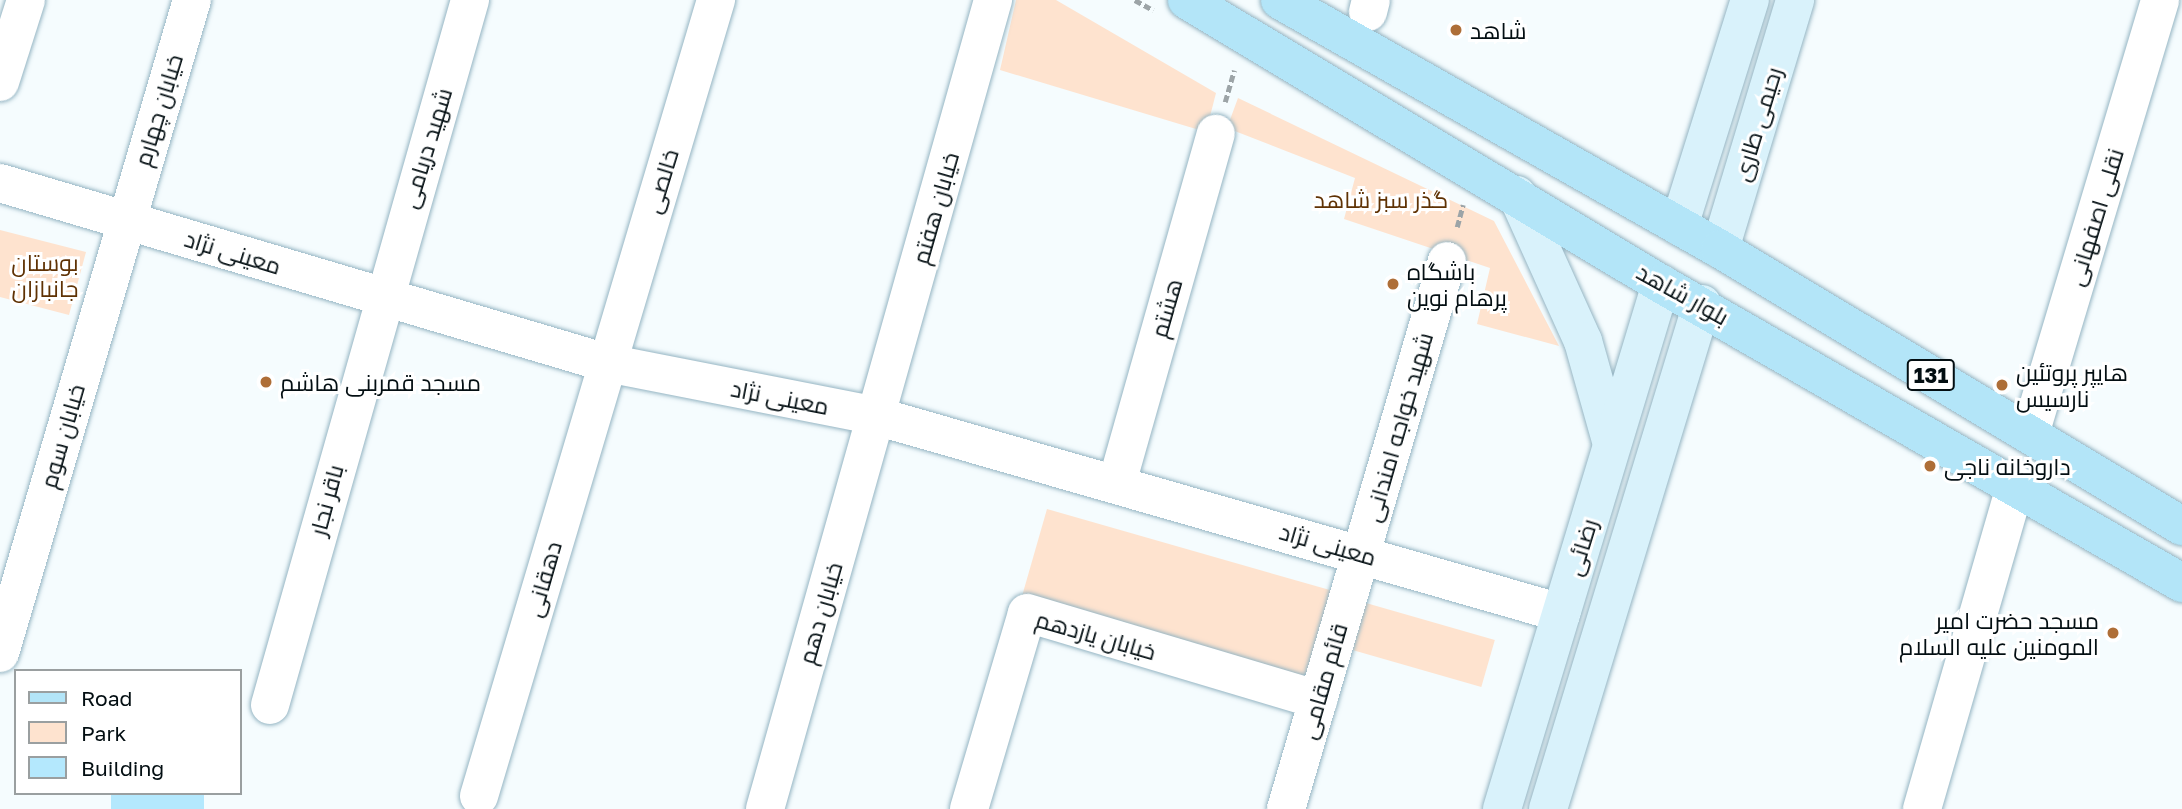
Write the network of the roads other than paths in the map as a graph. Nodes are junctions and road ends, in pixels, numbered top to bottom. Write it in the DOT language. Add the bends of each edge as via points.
graph roads {
  1 [pos="26,0"];
  2 [pos="192,0"];
  3 [pos="470,0"];
  4 [pos="716,0"];
  5 [pos="993,0"];
  6 [pos="1187,0"];
  7 [pos="1280,0"];
  8 [pos="1750,0"];
  9 [pos="1795,0"];
  10 [pos="2160,0"];
  11 [pos="0,82"];
  12 [pos="1216,134"];
  13 [pos="0,183"];
  14 [pos="1517,195"];
  15 [pos="125,220"];
  16 [pos="1679,226"];
  17 [pos="1720,249"];
  18 [pos="1447,261"];
  19 [pos="1661,284"];
  20 [pos="382,296"];
  21 [pos="1702,304"];
  22 [pos="607,363"];
  23 [pos="876,416"];
  24 [pos="2030,434"];
  25 [pos="1612,447"];
  26 [pos="1117,482"];
  27 [pos="2016,485"];
  28 [pos="2182,526"];
  29 [pos="1361,553"];
  30 [pos="2182,583"];
  31 [pos="1561,613"];
  32 [pos="0,653"];
  33 [pos="1318,700"];
  34 [pos="270,705"];
  35 [pos="479,796"];
  36 [pos="765,809"];
  37 [pos="969,809"];
  38 [pos="1286,809"];
  39 [pos="1502,809"];
  40 [pos="1548,809"];
  41 [pos="1922,809"];
  1 -- 11 [label="street"];
  2 -- 15 [label="street, خیابان چهارم"];
  3 -- 20 [label="street, شهید دریامی"];
  4 -- 22 [label="street, خالصی"];
  5 -- 23 [label="street, خیابان هفتم"];
  6 -- 14 [label="main road, بلوار شاهد / 131"];
  7 -- 16 [label="main road, 131"];
  8 -- 16 [label="main road, رحیمی طاری"];
  9 -- 17 [label="main road, رحیمی طاری"];
  10 -- 24 [label="street, نقلی اصفهانی"];
  12 -- 26 [label="street, هشتم"];
  13 -- 15 [label="street, معینی نژاد"];
  14 -- 19 [label="main road, بلوار شاهد / 131"];
  14 -- 25 [label="main road" via="1583,341"];
  15 -- 20 [label="street, معینی نژاد"];
  15 -- 32 [label="street, خیابان سوم"];
  16 -- 17 [label="main road, 131"];
  16 -- 19 [label="main road"];
  17 -- 21 [label="main road"];
  17 -- 24 [label="main road, 131"];
  18 -- 29 [label="street, شهید خواجه امندانی"];
  19 -- 21 [label="main road, بلوار شاهد / 131"];
  19 -- 25 [label="main road, رضائی"];
  20 -- 22 [label="street, معینی نژاد"];
  20 -- 34 [label="street, باقر نجار"];
  21 -- 27 [label="main road, بلوار شاهد / 131"];
  21 -- 40 [label="main road, رضائی"];
  22 -- 23 [label="street, معینی نژاد"];
  22 -- 35 [label="street, دهقانی"];
  23 -- 26 [label="street, معینی نژاد"];
  23 -- 36 [label="street, خیابان دهم"];
  24 -- 28 [label="main road, 131"];
  25 -- 31 [label="main road, رضائی"];
  26 -- 29 [label="street, معینی نژاد"];
  27 -- 30 [label="main road, بلوار شاهد / 131"];
  27 -- 41 [label="street"];
  29 -- 31 [label="street, معینی نژاد"];
  29 -- 33 [label="street, قائم مقامی"];
  31 -- 39 [label="main road, رضائی"];
  33 -- 37 [label="street, خیابان یازدهم" via="1027,613"];
  33 -- 38 [label="street, قائم مقامی"];
}
